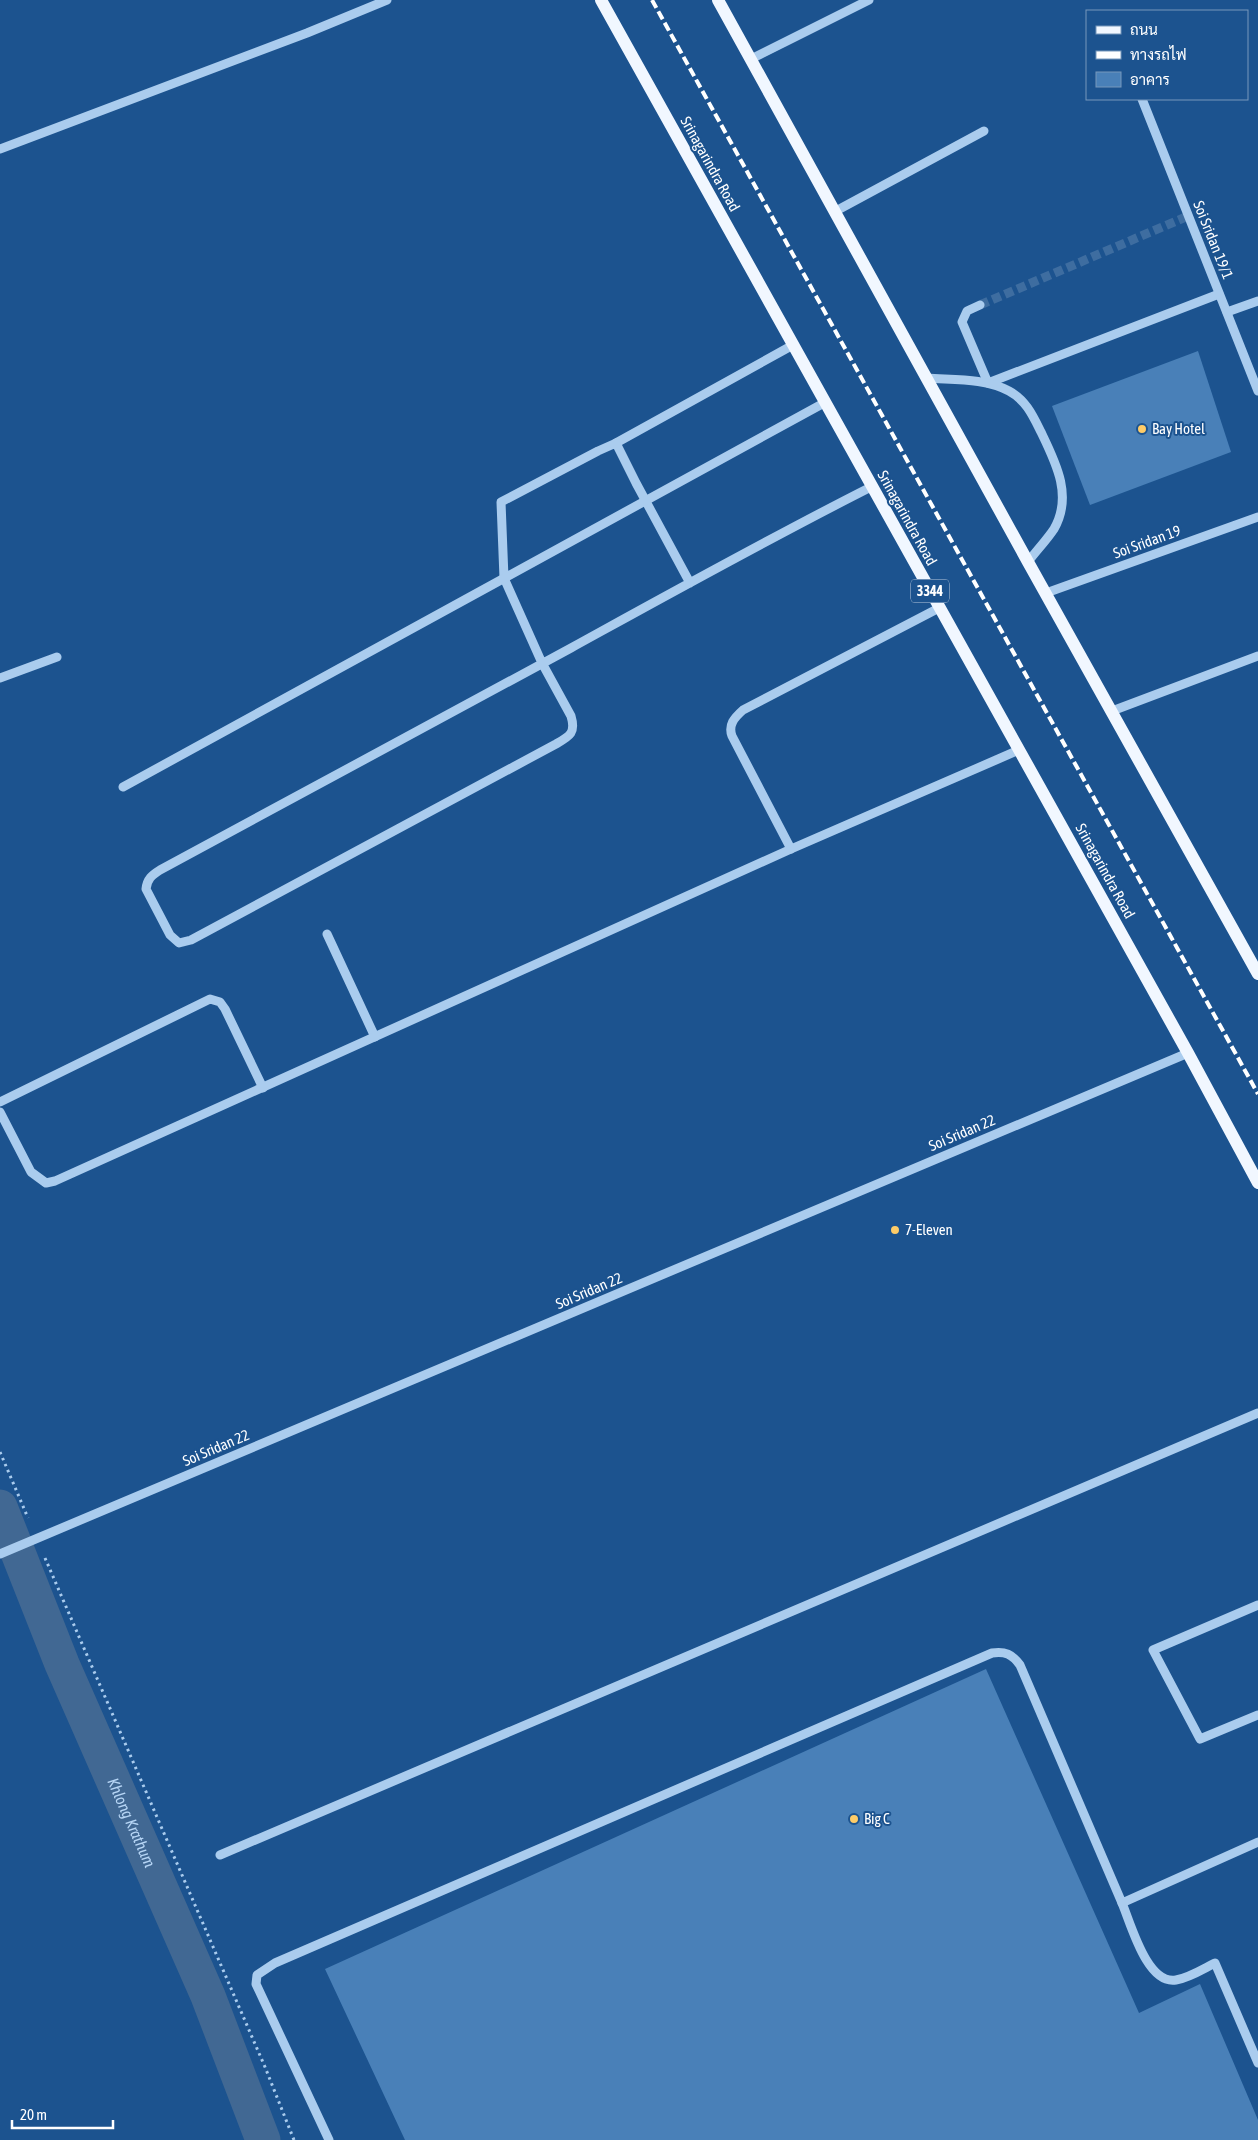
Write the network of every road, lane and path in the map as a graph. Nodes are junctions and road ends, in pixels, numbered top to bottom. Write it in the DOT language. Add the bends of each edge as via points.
graph roads {
  1 [pos="387,0"];
  2 [pos="601,0"];
  3 [pos="718,0"];
  4 [pos="869,0"];
  5 [pos="750,59"];
  6 [pos="1142,100"];
  7 [pos="984,131"];
  8 [pos="0,149"];
  9 [pos="834,212"];
  10 [pos="1219,294"];
  11 [pos="1258,301"];
  12 [pos="980,305"];
  13 [pos="1227,312"];
  14 [pos="793,346"];
  15 [pos="927,378"];
  16 [pos="988,383"];
  17 [pos="1258,391"];
  18 [pos="824,403"];
  19 [pos="616,443"];
  20 [pos="871,487"];
  21 [pos="645,500"];
  22 [pos="1258,517"];
  23 [pos="1028,562"];
  24 [pos="504,578"];
  25 [pos="690,583"];
  26 [pos="1046,593"];
  27 [pos="939,608"];
  28 [pos="1258,656"];
  29 [pos="58,657"];
  30 [pos="542,663"];
  31 [pos="0,678"];
  32 [pos="1112,711"];
  33 [pos="1019,750"];
  34 [pos="123,787"];
  35 [pos="791,849"];
  36 [pos="327,934"];
  37 [pos="1258,974"];
  38 [pos="375,1037"];
  39 [pos="1188,1053"];
  40 [pos="263,1088"];
  41 [pos="0,1102"];
  42 [pos="0,1112"];
  43 [pos="1258,1183"];
  44 [pos="1258,1413"];
  45 [pos="0,1452"];
  46 [pos="33,1540"];
  47 [pos="0,1554"];
  48 [pos="1258,1605"];
  49 [pos="1258,1715"];
  50 [pos="1258,1842"];
  51 [pos="220,1855"];
  52 [pos="1122,1903"];
  53 [pos="1258,2063"];
  54 [pos="294,2140"];
  55 [pos="329,2140"];
  1 -- 8 [label="street"];
  2 -- 14 [label="main road, Srinagarindra Road / 3344"];
  3 -- 5 [label="main road"];
  4 -- 5 [label="street"];
  5 -- 9 [label="main road"];
  6 -- 10 [label="street, Soi Sridan 19/1"];
  7 -- 9 [label="street"];
  9 -- 15 [label="main road"];
  10 -- 13 [label="street, Soi Sridan 19/1"];
  10 -- 16 [label="street"];
  11 -- 13 [label="street"];
  12 -- 16 [label="street" via="967,311 962,322"];
  13 -- 17 [label="street, Soi Sridan 19/1"];
  14 -- 18 [label="main road, Srinagarindra Road / 3344"];
  14 -- 19 [label="street"];
  15 -- 16 [label="street"];
  15 -- 23 [label="main road"];
  16 -- 23 [label="street" via="1008,390 1025,402 1056,462 1063,486 1054,528"];
  18 -- 20 [label="main road, Srinagarindra Road / 3344"];
  18 -- 21 [label="street"];
  19 -- 21 [label="street"];
  19 -- 24 [label="street" via="500,502"];
  20 -- 25 [label="street"];
  20 -- 27 [label="main road, Srinagarindra Road / 3344"];
  21 -- 24 [label="street"];
  21 -- 25 [label="street"];
  22 -- 26 [label="street, Soi Sridan 19"];
  23 -- 26 [label="main road"];
  24 -- 30 [label="street"];
  24 -- 34 [label="street"];
  25 -- 30 [label="street"];
  26 -- 32 [label="main road"];
  27 -- 33 [label="main road, Srinagarindra Road / 3344"];
  27 -- 35 [label="street" via="735,717 730,727 732,736"];
  28 -- 32 [label="street"];
  29 -- 31 [label="street"];
  30 -- 30 [label="street" via="574,724 568,737 191,940 180,943 170,935 146,889 151,876"];
  32 -- 37 [label="main road"];
  33 -- 35 [label="street"];
  33 -- 39 [label="main road, Srinagarindra Road / 3344"];
  35 -- 38 [label="street"];
  36 -- 38 [label="street"];
  38 -- 40 [label="street"];
  39 -- 43 [label="main road, Srinagarindra Road / 3344"];
  39 -- 46 [label="street, Soi Sridan 22"];
  40 -- 41 [label="street" via="225,1009 220,1002 210,999"];
  40 -- 42 [label="street" via="46,1183 31,1172"];
  44 -- 51 [label="street"];
  45 -- 46 [label="path"];
  46 -- 47 [label="street, Soi Sridan 22"];
  46 -- 54 [label="path" via="266,2067"];
  48 -- 49 [label="street" via="1153,1650 1200,1739"];
  50 -- 52 [label="street"];
  52 -- 53 [label="street" via="1149,1966 1158,1976 1178,1980 1215,1963"];
  52 -- 55 [label="street" via="1020,1666 1010,1654 1002,1651 992,1653 261,1971 256,1984"];
}
